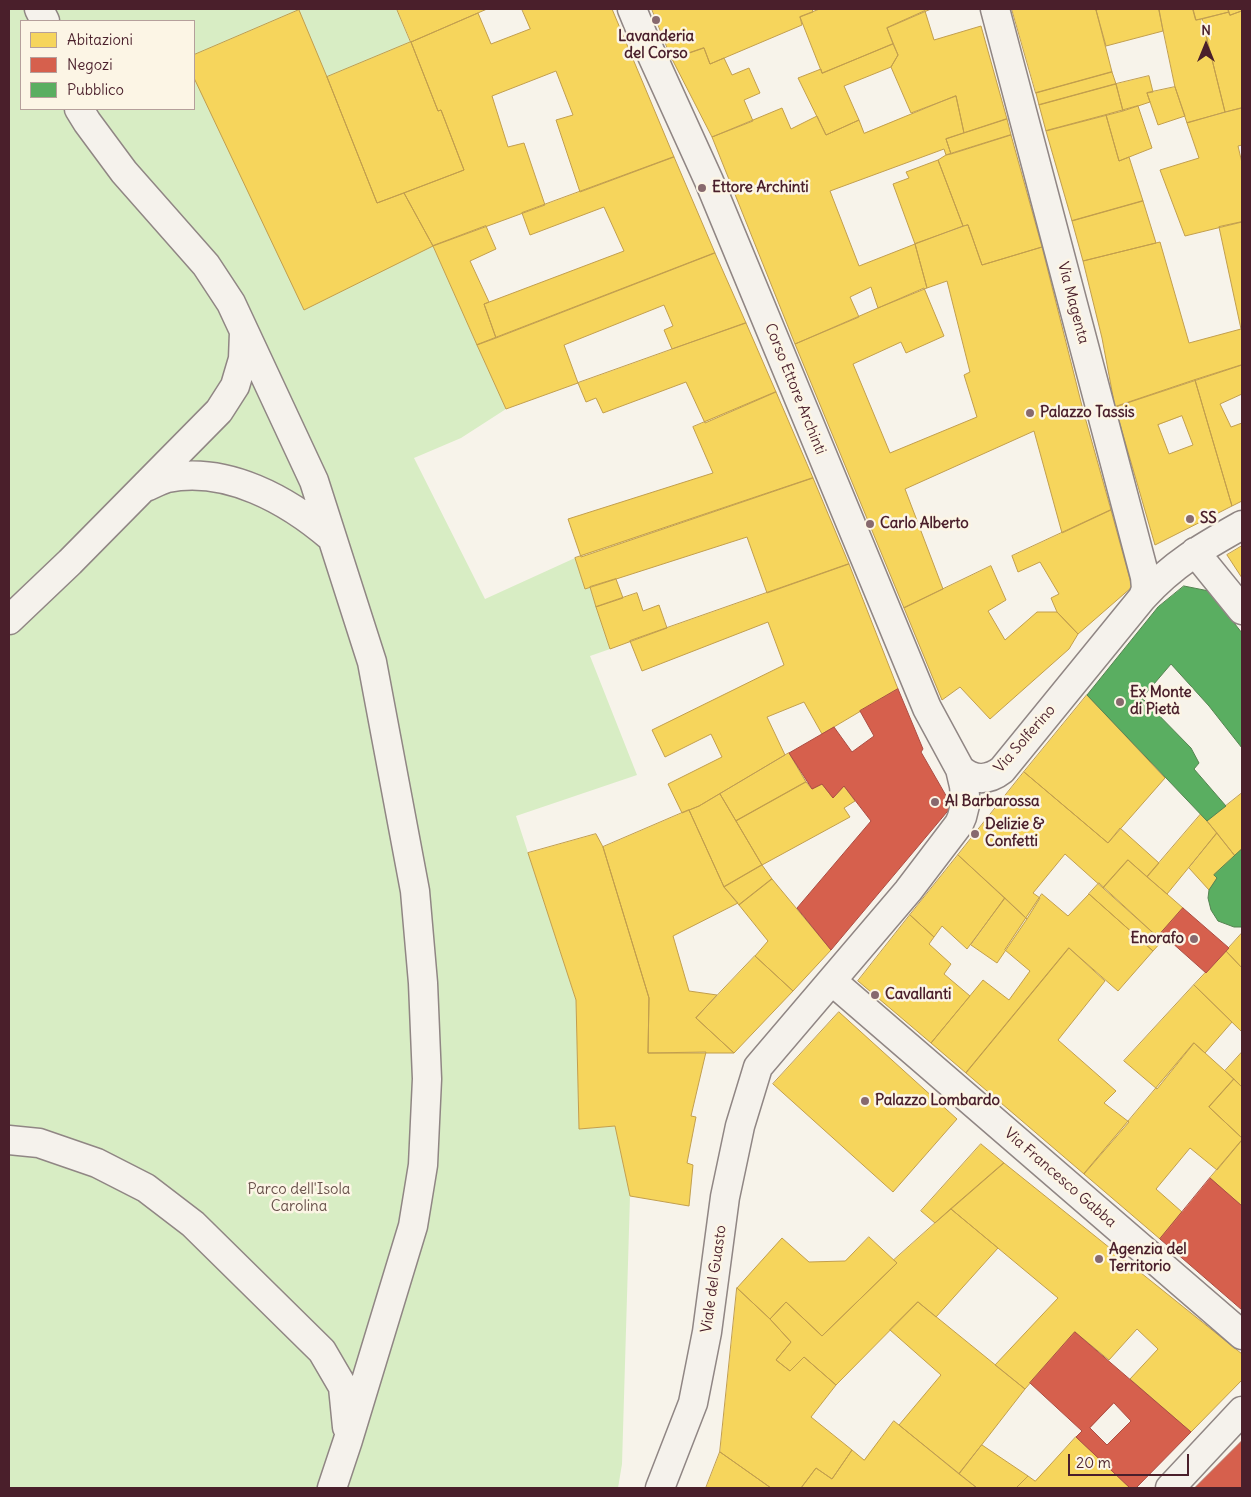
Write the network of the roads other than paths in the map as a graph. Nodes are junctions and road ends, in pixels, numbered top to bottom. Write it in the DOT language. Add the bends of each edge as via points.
graph roads {
  1 [pos="632,9"];
  2 [pos="995,9"];
  3 [pos="81,110"];
  4 [pos="244,329"];
  5 [pos="142,489"];
  6 [pos="1242,525"];
  7 [pos="332,538"];
  8 [pos="1195,552"];
  9 [pos="1143,597"];
  10 [pos="1242,610"];
  11 [pos="9,620"];
  12 [pos="960,770"];
  13 [pos="832,981"];
  14 [pos="9,1140"];
  15 [pos="1242,1335"];
  16 [pos="1242,1412"];
  17 [pos="348,1440"];
  18 [pos="332,1488"];
  19 [pos="660,1488"];
  20 [pos="1170,1488"];
  1 -- 12 [label="street, Corso Ettore Archinti" via="709,180 927,708"];
  2 -- 9 [label="street, Via Magenta" via="1145,576"];
  3 -- 4 [label="street" via="124,172 206,265"];
  4 -- 5 [label="street" via="243,359 235,386 219,411"];
  4 -- 7 [label="street" via="314,481"];
  5 -- 7 [label="street" via="166,479 191,475 216,477 285,503"];
  5 -- 11 [label="street"];
  6 -- 8 [label="street, Via Solferino"];
  7 -- 17 [label="street" via="372,662 415,891 427,1079 423,1165 413,1226"];
  8 -- 9 [label="street, Via Solferino"];
  8 -- 10 [label="street"];
  9 -- 12 [label="street, Via Solferino" via="1002,770 980,779"];
  12 -- 13 [label="street" via="965,805 959,824"];
  13 -- 15 [label="street, Via Francesco Gabba"];
  13 -- 19 [label="street, Viale del Guasto" via="758,1067 740,1126 725,1196 707,1332 693,1403"];
  14 -- 17 [label="street" via="38,1142 97,1164 146,1188 193,1224 322,1351 343,1387"];
  16 -- 20 [label="street"];
  17 -- 18 [label="street"];
}
